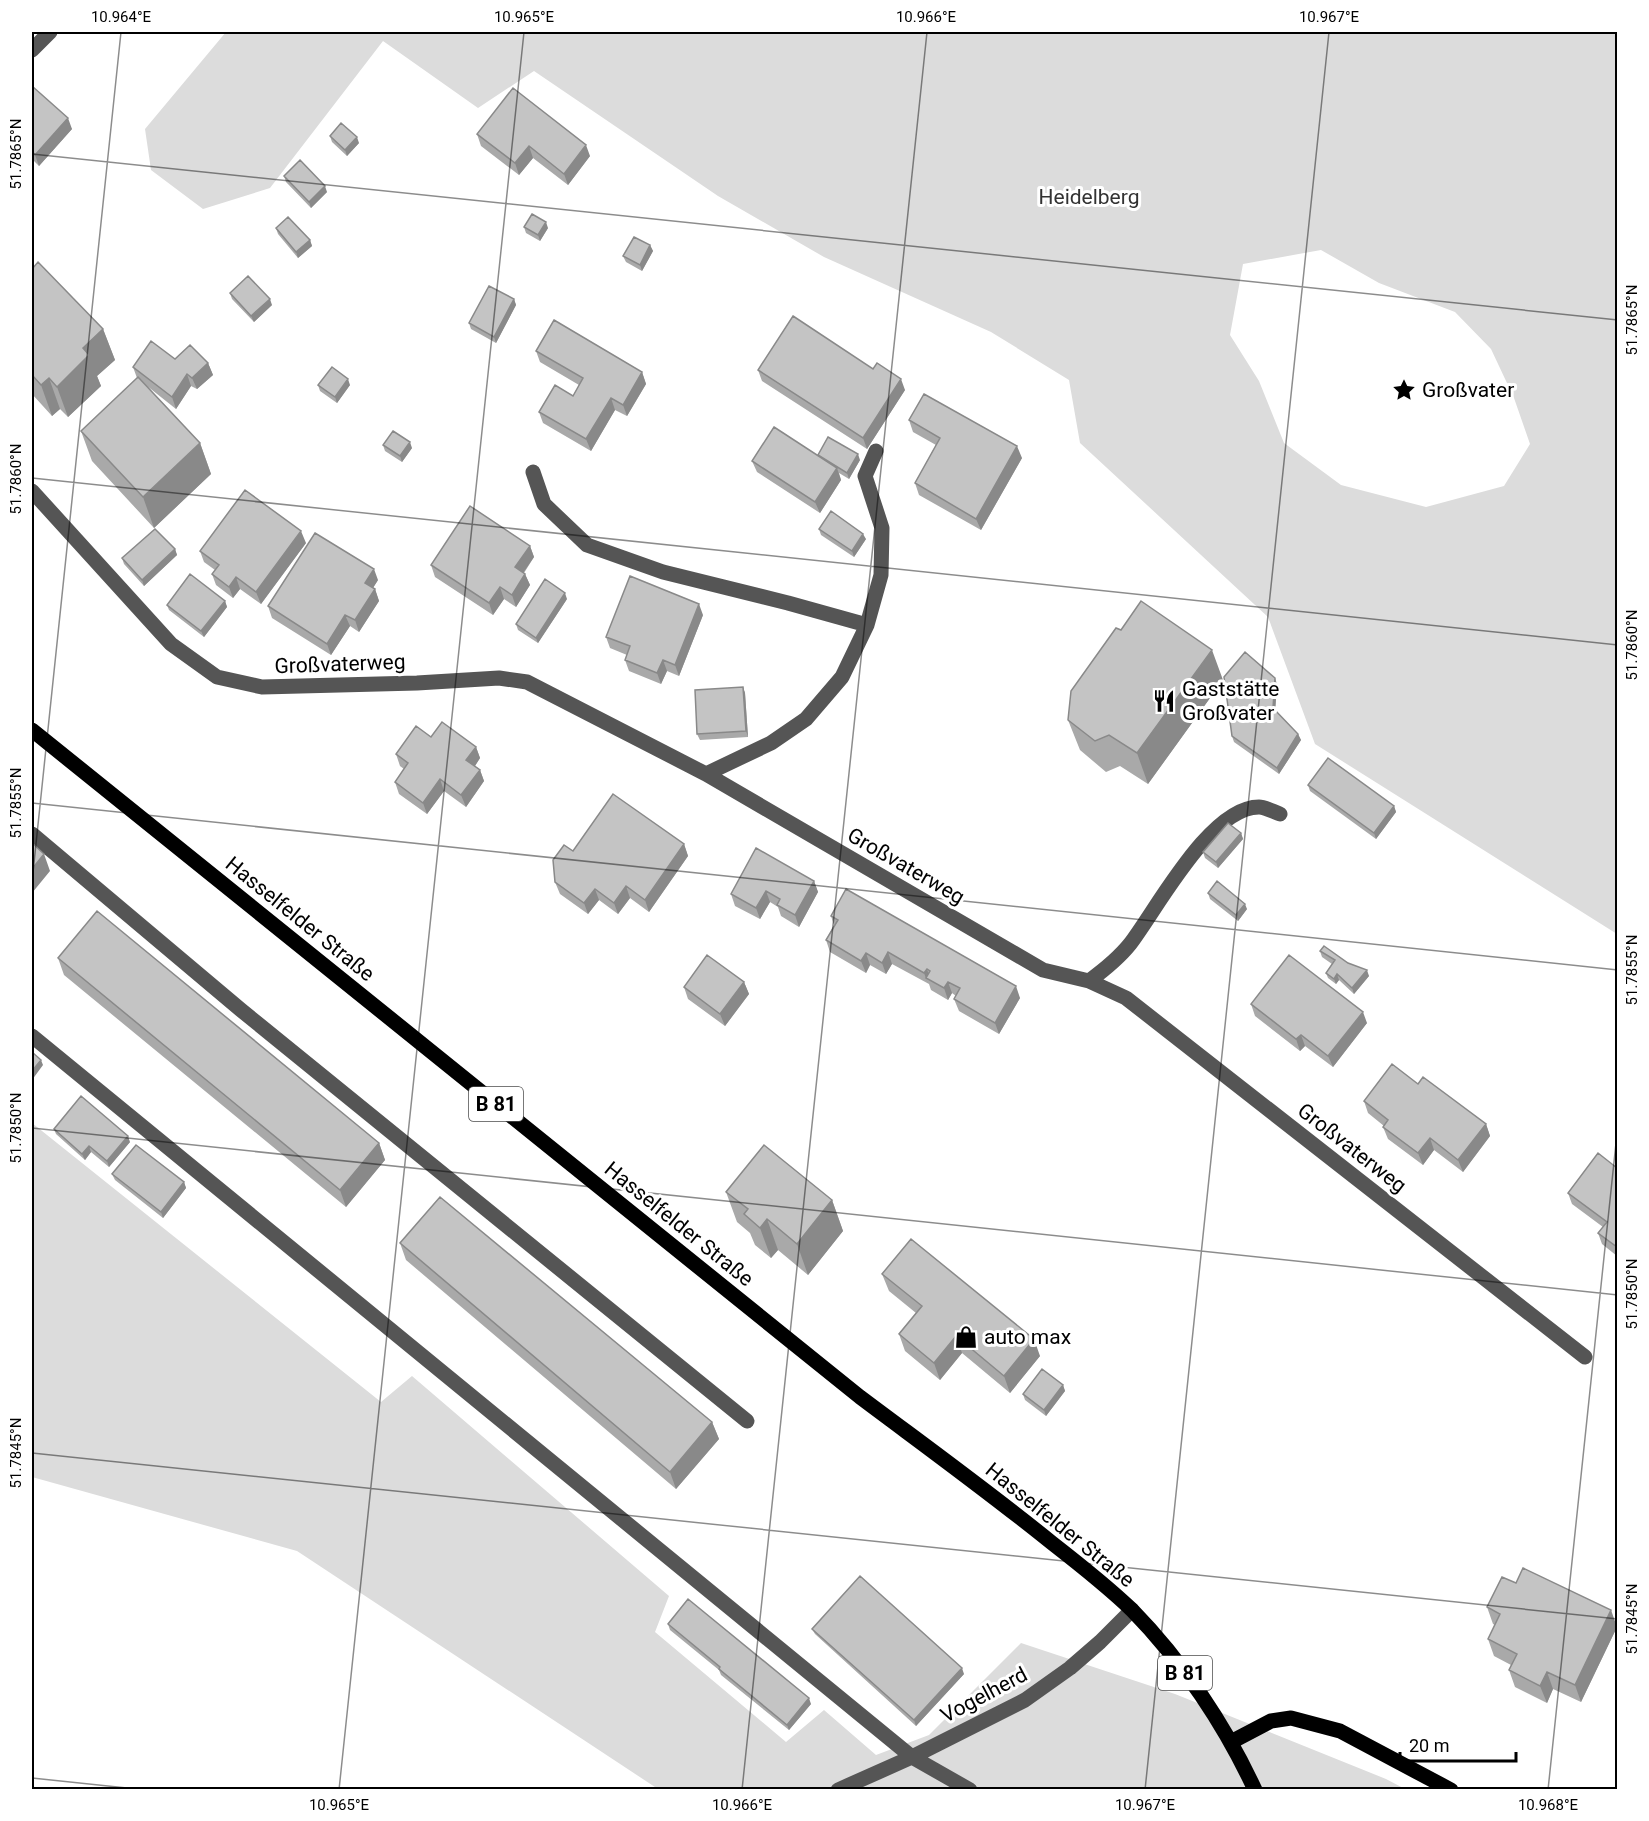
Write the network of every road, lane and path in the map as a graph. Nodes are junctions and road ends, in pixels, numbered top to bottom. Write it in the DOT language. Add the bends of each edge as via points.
graph roads {
  1 [pos="50,32"];
  2 [pos="32,50"];
  3 [pos="876,451"];
  4 [pos="533,472"];
  5 [pos="32,491"];
  6 [pos="867,625"];
  7 [pos="32,730"];
  8 [pos="706,774"];
  9 [pos="1280,814"];
  10 [pos="32,834"];
  11 [pos="1089,981"];
  12 [pos="32,1036"];
  13 [pos="1585,1357"];
  14 [pos="747,1421"];
  15 [pos="1132,1610"];
  16 [pos="1231,1742"];
  17 [pos="912,1757"];
  18 [pos="838,1790"];
  19 [pos="970,1790"];
  20 [pos="1255,1790"];
  21 [pos="1451,1790"];
  1 -- 2 [label="street"];
  3 -- 6 [label="street" via="865,476 882,528 881,576"];
  4 -- 6 [label="street" via="544,504 587,545 663,572"];
  5 -- 8 [label="street, Großvaterweg" via="171,644 217,677 262,687 499,678 527,682"];
  6 -- 8 [label="street" via="842,677 806,719 771,743"];
  7 -- 15 [label="main road, Hasselfelder Straße / B 81" via="860,1397 996,1498"];
  8 -- 11 [label="street, Großvaterweg" via="1043,970"];
  9 -- 11 [label="street" via="1259,807 1218,825 1172,882 1130,944"];
  10 -- 14 [label="street"];
  11 -- 13 [label="street, Großvaterweg" via="1126,998"];
  12 -- 17 [label="street"];
  15 -- 16 [label="main road, Hasselfelder Straße / B 81" via="1188,1678"];
  15 -- 17 [label="street, Vogelherd" via="1070,1668 1025,1700"];
  16 -- 20 [label="main road, Hasselfelder Straße / B 81"];
  16 -- 21 [label="main road" via="1271,1721 1291,1718 1340,1731"];
  17 -- 18 [label="street, Vogelherd"];
  17 -- 19 [label="street"];
}
